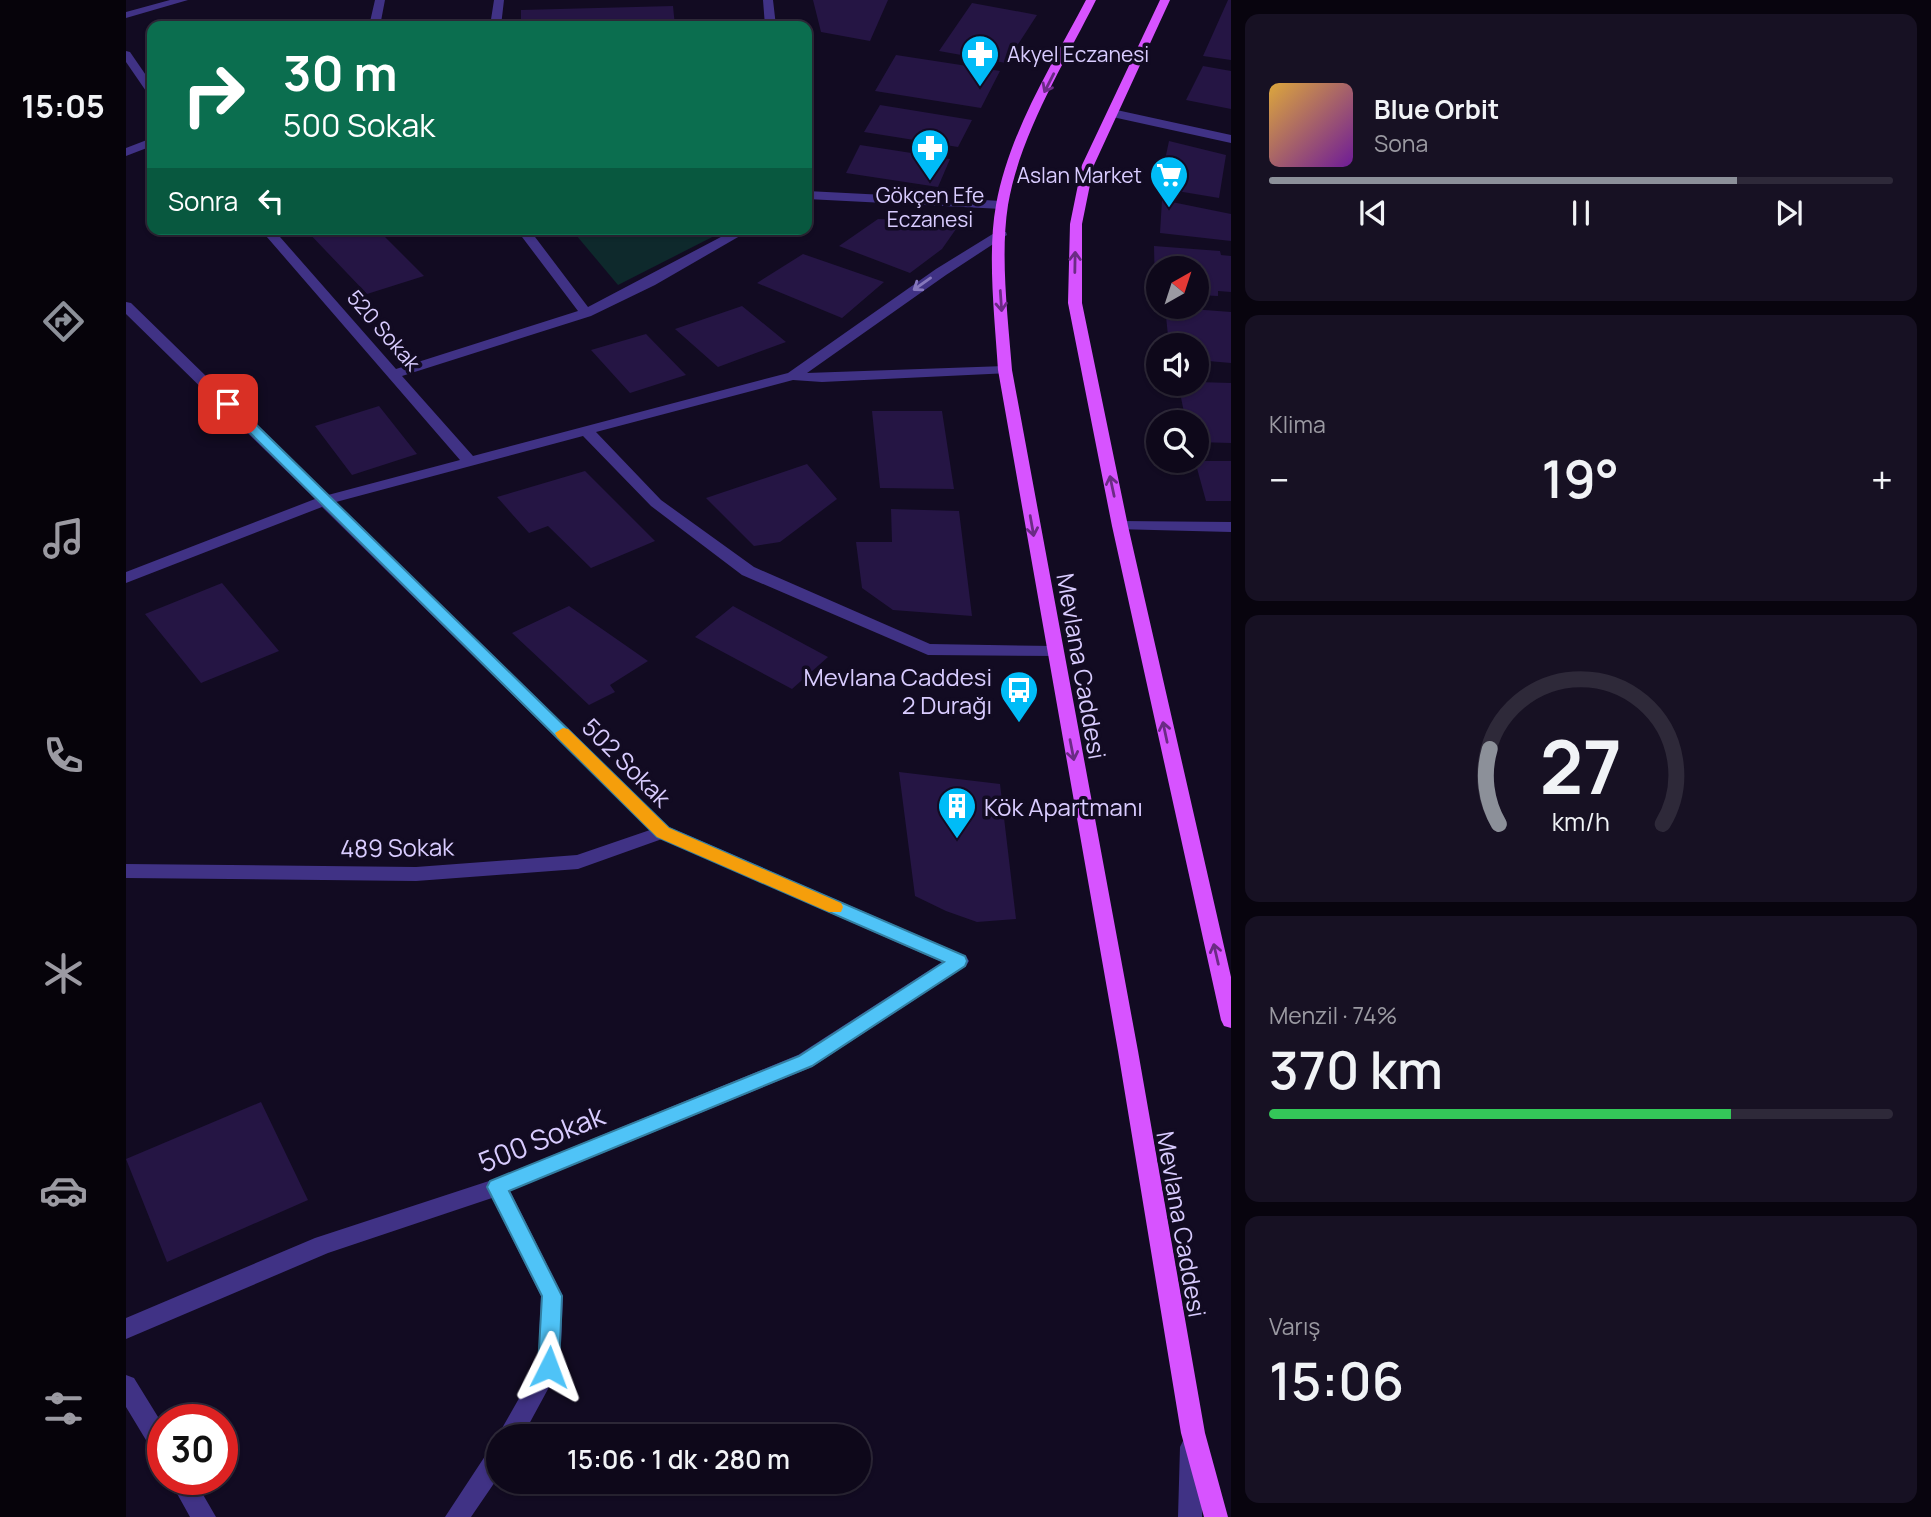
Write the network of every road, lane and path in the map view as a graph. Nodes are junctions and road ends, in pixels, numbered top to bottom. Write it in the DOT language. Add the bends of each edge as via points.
graph roads {
  1 [pos="183,0"];
  2 [pos="380,0"];
  3 [pos="499,0"];
  4 [pos="768,0"];
  5 [pos="1091,0"];
  6 [pos="1165,0"];
  7 [pos="126,15"];
  8 [pos="376,21"];
  9 [pos="497,21"];
  10 [pos="770,21"];
  11 [pos="126,54"];
  12 [pos="147,85"];
  13 [pos="1112,113"];
  14 [pos="1231,139"];
  15 [pos="147,144"];
  16 [pos="126,152"];
  17 [pos="812,195"];
  18 [pos="1002,205"];
  19 [pos="271,235"];
  20 [pos="527,235"];
  21 [pos="735,235"];
  22 [pos="1001,235"];
  23 [pos="126,306"];
  24 [pos="586,313"];
  25 [pos="1005,370"];
  26 [pos="395,374"];
  27 [pos="793,376"];
  28 [pos="587,431"];
  29 [pos="469,461"];
  30 [pos="327,500"];
  31 [pos="1120,526"];
  32 [pos="1231,527"];
  33 [pos="126,578"];
  34 [pos="1054,652"];
  35 [pos="663,832"];
  36 [pos="126,871"];
  37 [pos="959,961"];
  38 [pos="1231,1020"];
  39 [pos="497,1187"];
  40 [pos="126,1329"];
  41 [pos="127,1388"];
  42 [pos="147,1421"];
  43 [pos="516,1424"];
  44 [pos="1193,1433"];
  45 [pos="486,1474"];
  46 [pos="191,1495"];
  47 [pos="204,1517"];
  48 [pos="457,1517"];
  49 [pos="1190,1517"];
  50 [pos="1216,1517"];
  1 -- 7 [label="street"];
  2 -- 8 [label="street"];
  3 -- 9 [label="street"];
  4 -- 10 [label="street"];
  5 -- 18 [label="main road, Mevlana Caddesi, one-way" via="1024,131"];
  6 -- 13 [label="main road"];
  11 -- 12 [label="street"];
  13 -- 14 [label="street"];
  31 -- 13 [label="main road, one-way" via="1075,303 1076,224 1088,165"];
  15 -- 16 [label="street"];
  17 -- 18 [label="street"];
  18 -- 22 [label="main road, Mevlana Caddesi"];
  19 -- 26 [label="street, 520 Sokak"];
  20 -- 24 [label="street"];
  21 -- 24 [label="street"];
  22 -- 25 [label="main road, Mevlana Caddesi, one-way"];
  22 -- 27 [label="street, one-way"];
  23 -- 30 [label="street, 502 Sokak"];
  24 -- 26 [label="street"];
  25 -- 27 [label="street"];
  25 -- 34 [label="main road, Mevlana Caddesi, one-way"];
  26 -- 29 [label="street, 520 Sokak"];
  27 -- 28 [label="street"];
  28 -- 29 [label="street"];
  28 -- 34 [label="street" via="656,503 748,571 928,649"];
  29 -- 30 [label="street"];
  30 -- 33 [label="street"];
  30 -- 35 [label="street, 502 Sokak"];
  31 -- 32 [label="street"];
  38 -- 31 [label="main road, one-way"];
  34 -- 44 [label="main road, Mevlana Caddesi, one-way"];
  35 -- 36 [label="street, 489 Sokak" via="578,862 416,874"];
  35 -- 37 [label="street, 502 Sokak"];
  37 -- 39 [label="street, 500 Sokak" via="806,1061"];
  39 -- 40 [label="street, 500 Sokak" via="323,1245"];
  39 -- 43 [label="street" via="552,1296 549,1367"];
  41 -- 42 [label="street"];
  44 -- 49 [label="street"];
  44 -- 50 [label="main road, Mevlana Caddesi"];
  45 -- 48 [label="street"];
  46 -- 47 [label="street"];
}
